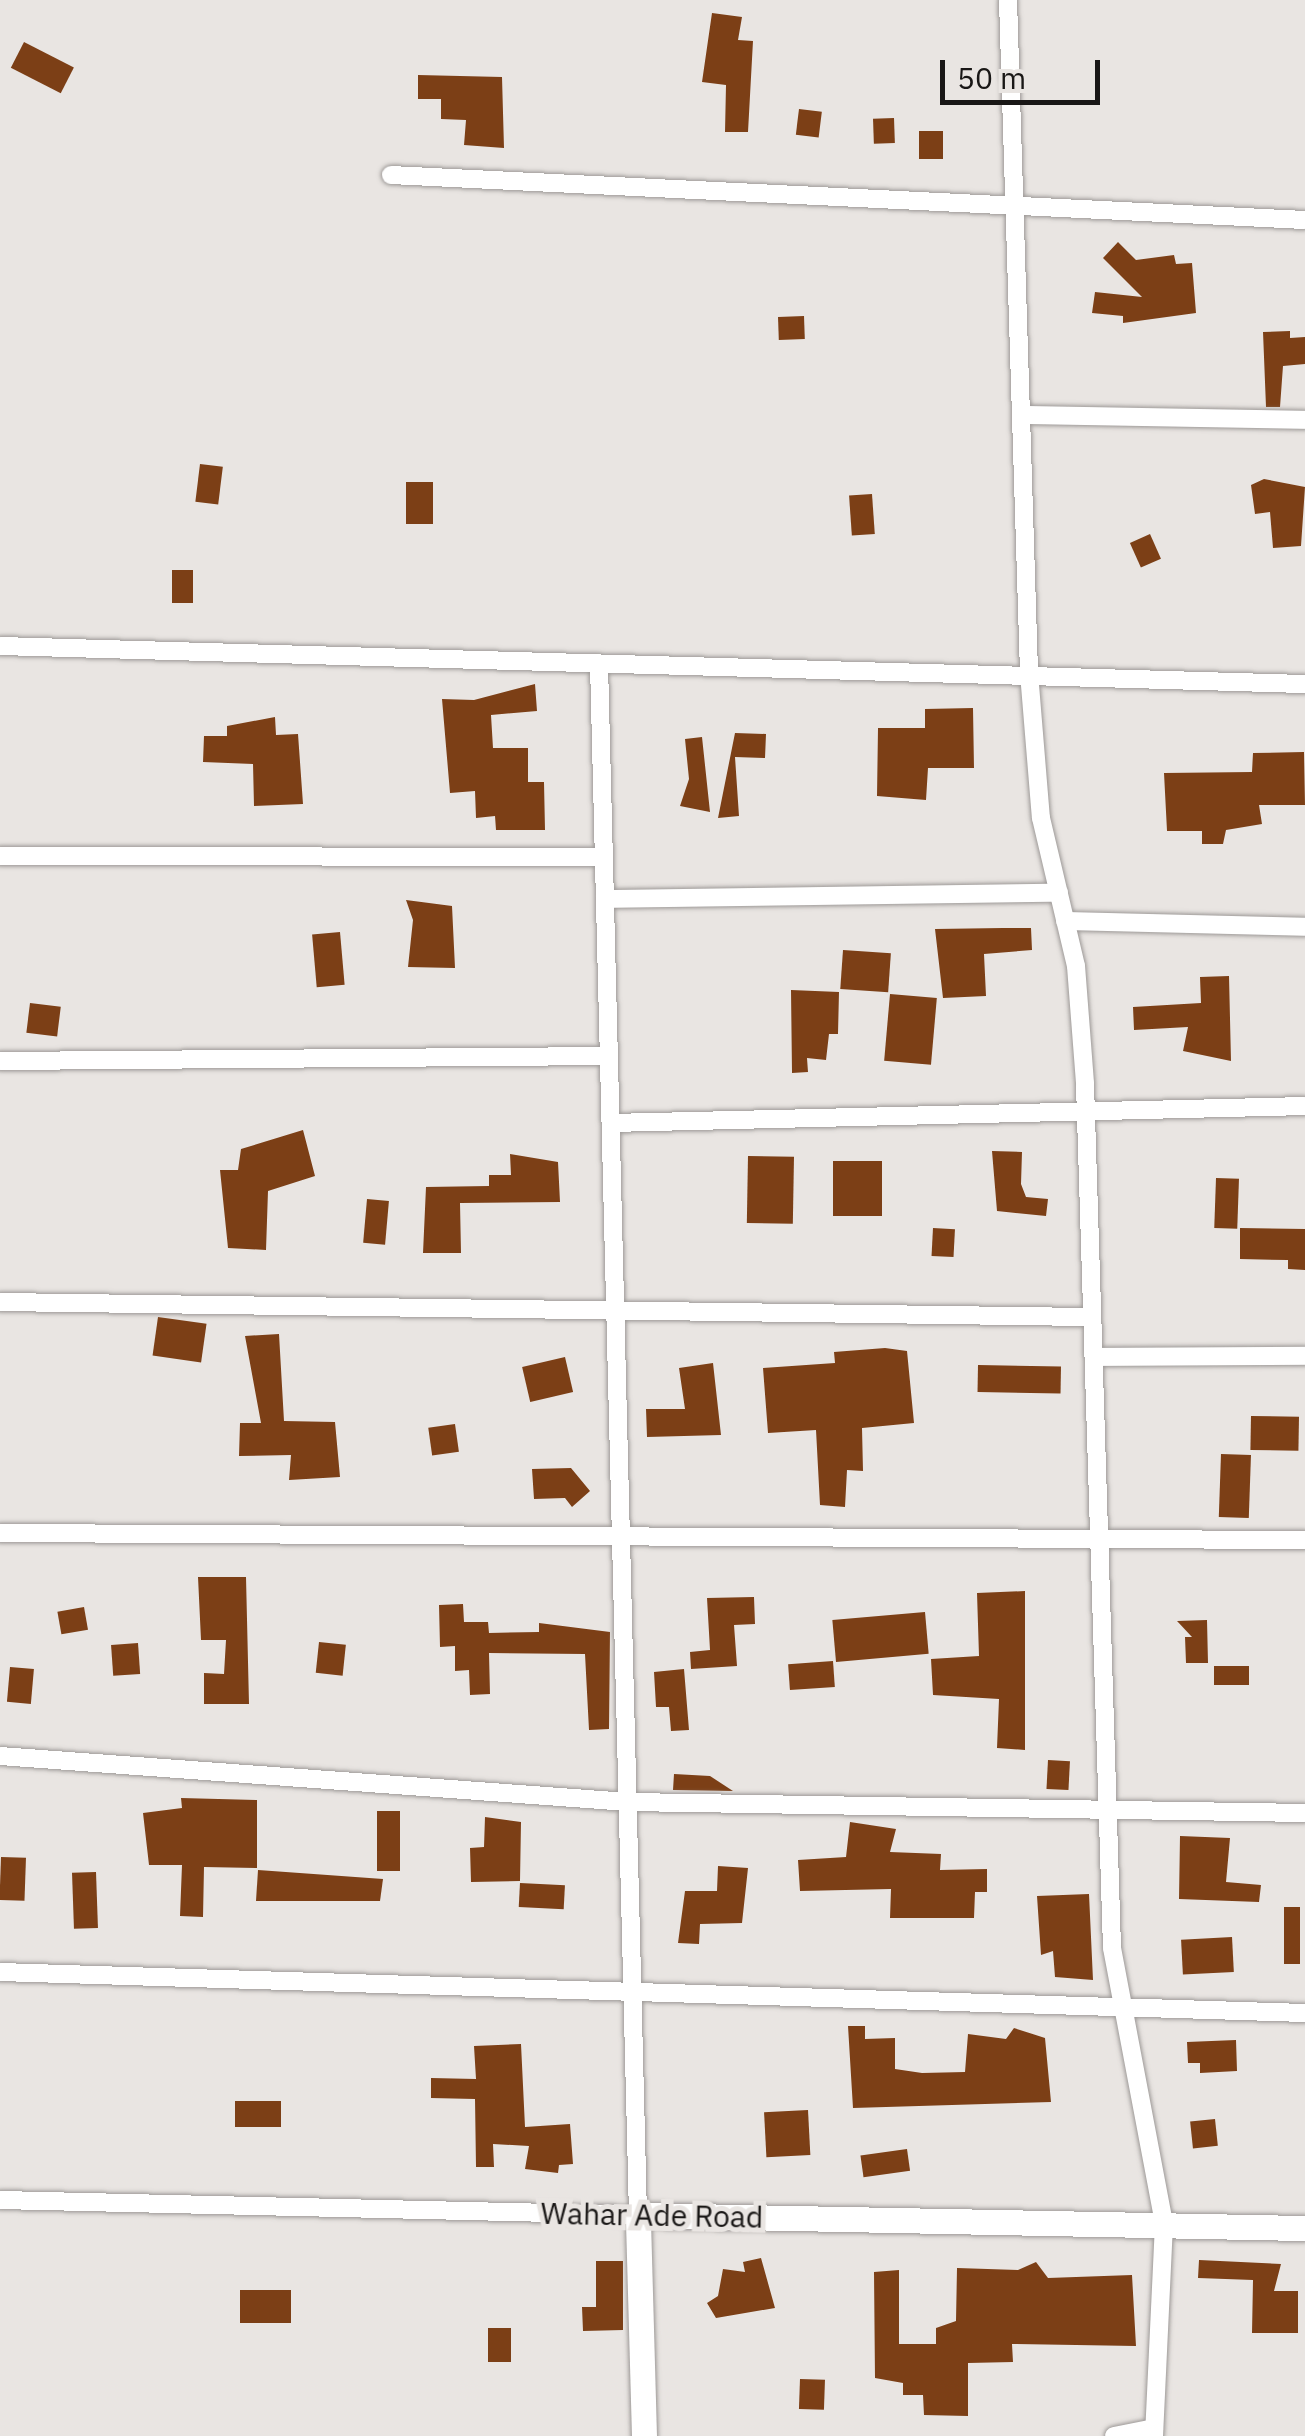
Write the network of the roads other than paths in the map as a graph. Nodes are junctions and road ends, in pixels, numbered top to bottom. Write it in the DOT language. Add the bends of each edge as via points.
graph roads {
  1 [pos="1008,0"];
  2 [pos="391,175"];
  3 [pos="1017,202"];
  4 [pos="1305,220"];
  5 [pos="1022,415"];
  6 [pos="1305,420"];
  7 [pos="0,646"];
  8 [pos="599,666"];
  9 [pos="1029,673"];
  10 [pos="1305,684"];
  11 [pos="0,856"];
  12 [pos="604,857"];
  13 [pos="1059,893"];
  14 [pos="605,899"];
  15 [pos="1065,921"];
  16 [pos="1305,927"];
  17 [pos="609,1056"];
  18 [pos="0,1061"];
  19 [pos="1305,1106"];
  20 [pos="1086,1109"];
  21 [pos="610,1123"];
  22 [pos="0,1302"];
  23 [pos="615,1316"];
  24 [pos="1092,1316"];
  25 [pos="1305,1356"];
  26 [pos="1094,1357"];
  27 [pos="0,1533"];
  28 [pos="621,1538"];
  29 [pos="1305,1540"];
  30 [pos="1100,1542"];
  31 [pos="0,1756"];
  32 [pos="628,1802"];
  33 [pos="1108,1812"];
  34 [pos="1305,1812"];
  35 [pos="0,1972"];
  36 [pos="632,1995"];
  37 [pos="1126,2012"];
  38 [pos="1305,2013"];
  39 [pos="0,2200"];
  40 [pos="638,2214"];
  41 [pos="1164,2224"];
  42 [pos="1305,2228"];
  43 [pos="1154,2432"];
  44 [pos="644,2436"];
  45 [pos="1114,2436"];
  1 -- 3 [label="street"];
  2 -- 3 [label="street"];
  3 -- 4 [label="street"];
  3 -- 5 [label="street"];
  5 -- 6 [label="street"];
  5 -- 9 [label="street"];
  7 -- 8 [label="street"];
  8 -- 9 [label="street"];
  8 -- 12 [label="street"];
  9 -- 10 [label="street"];
  9 -- 13 [label="street" via="1042,818"];
  11 -- 12 [label="street"];
  12 -- 14 [label="street"];
  13 -- 14 [label="street"];
  13 -- 15 [label="street"];
  14 -- 17 [label="street"];
  15 -- 16 [label="street"];
  15 -- 20 [label="street"];
  17 -- 18 [label="street"];
  17 -- 21 [label="street"];
  19 -- 20 [label="street"];
  20 -- 21 [label="street"];
  20 -- 24 [label="street"];
  21 -- 23 [label="street"];
  22 -- 23 [label="street"];
  23 -- 24 [label="street"];
  23 -- 28 [label="street"];
  24 -- 26 [label="street"];
  25 -- 26 [label="street"];
  26 -- 30 [label="street"];
  27 -- 28 [label="street"];
  28 -- 30 [label="street"];
  28 -- 32 [label="street"];
  29 -- 30 [label="street"];
  30 -- 33 [label="street"];
  31 -- 32 [label="street"];
  32 -- 33 [label="street"];
  32 -- 36 [label="street"];
  33 -- 34 [label="street"];
  33 -- 37 [label="street" via="1112,1948"];
  35 -- 36 [label="street"];
  36 -- 37 [label="street"];
  36 -- 40 [label="street"];
  37 -- 38 [label="street"];
  37 -- 41 [label="street"];
  39 -- 40 [label="street, Wahar Ade Road"];
  40 -- 41 [label="street, Wahar Ade Road"];
  40 -- 44 [label="street"];
  41 -- 42 [label="street, Wahar Ade Road"];
  41 -- 43 [label="street"];
  43 -- 45 [label="street"];
}
